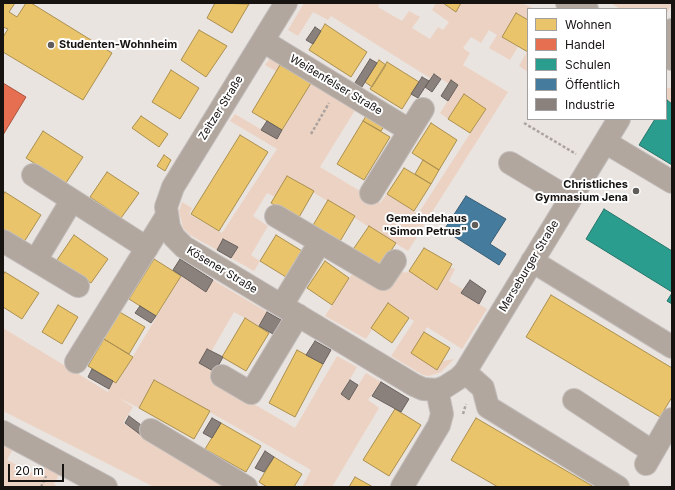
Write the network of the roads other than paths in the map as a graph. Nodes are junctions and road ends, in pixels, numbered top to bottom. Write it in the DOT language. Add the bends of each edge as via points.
graph roads {
  1 [pos="286,3"];
  2 [pos="568,3"];
  3 [pos="584,8"];
  4 [pos="263,41"];
  5 [pos="423,109"];
  6 [pos="618,120"];
  7 [pos="409,130"];
  8 [pos="605,142"];
  9 [pos="510,163"];
  10 [pos="33,175"];
  11 [pos="672,182"];
  12 [pos="371,193"];
  13 [pos="72,200"];
  14 [pos="570,200"];
  15 [pos="276,216"];
  16 [pos="166,217"];
  17 [pos="3,241"];
  18 [pos="320,242"];
  19 [pos="147,248"];
  20 [pos="36,260"];
  21 [pos="395,261"];
  22 [pos="532,261"];
  23 [pos="78,286"];
  24 [pos="290,310"];
  25 [pos="672,347"];
  26 [pos="76,362"];
  27 [pos="465,372"];
  28 [pos="222,376"];
  29 [pos="437,390"];
  30 [pos="574,400"];
  31 [pos="672,419"];
  32 [pos="151,430"];
  33 [pos="3,432"];
  34 [pos="106,487"];
  35 [pos="246,487"];
  36 [pos="402,487"];
  37 [pos="618,487"];
  1 -- 4 [label="street, Zeitzer Straße"];
  2 -- 3 [label="street"];
  4 -- 7 [label="street, Weißenfelser Straße"];
  4 -- 16 [label="street, Zeitzer Straße" via="173,187 168,197"];
  5 -- 7 [label="street"];
  6 -- 8 [label="street, Merseburger Straße"];
  7 -- 12 [label="street"];
  8 -- 11 [label="street"];
  8 -- 14 [label="street, Merseburger Straße"];
  9 -- 14 [label="street"];
  10 -- 13 [label="street"];
  13 -- 19 [label="street"];
  13 -- 20 [label="street"];
  14 -- 22 [label="street, Merseburger Straße"];
  15 -- 18 [label="street"];
  16 -- 19 [label="street"];
  16 -- 24 [label="street, Kösener Straße" via="174,237 184,247"];
  17 -- 20 [label="street"];
  18 -- 21 [label="street" via="383,279"];
  18 -- 24 [label="street"];
  19 -- 26 [label="street"];
  20 -- 23 [label="street"];
  22 -- 25 [label="street"];
  22 -- 27 [label="street, Merseburger Straße"];
  24 -- 28 [label="street" via="251,393"];
  24 -- 29 [label="street, Kösener Straße" via="414,385"];
  27 -- 29 [label="street, Merseburger Straße" via="452,383"];
  27 -- 37 [label="street" via="483,388 488,408"];
  29 -- 36 [label="street" via="442,414"];
  30 -- 31 [label="street" via="649,458"];
  32 -- 35 [label="street"];
  33 -- 34 [label="street"];
}
